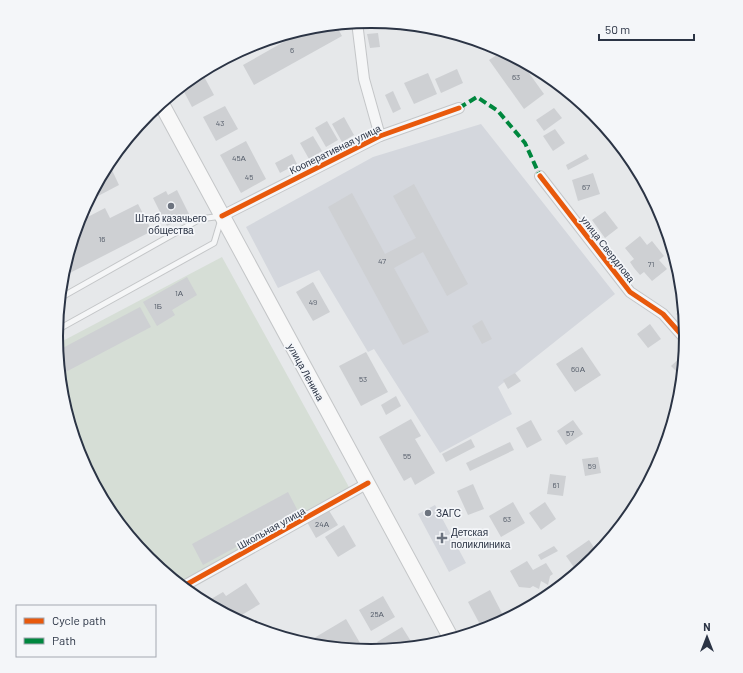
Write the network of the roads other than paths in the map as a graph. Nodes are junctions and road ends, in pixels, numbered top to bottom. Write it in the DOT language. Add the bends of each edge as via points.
graph roads {
  1 [pos="358,29"];
  2 [pos="164,108"];
  3 [pos="459,108"];
  4 [pos="380,136"];
  5 [pos="540,176"];
  6 [pos="222,216"];
  7 [pos="66,294"];
  8 [pos="63,326"];
  9 [pos="680,333"];
  10 [pos="368,483"];
  11 [pos="188,584"];
  12 [pos="449,635"];
  1 -- 4 [label="street" via="364,79"];
  2 -- 6 [label="main road, улица Ленина"];
  3 -- 4 [label="street, Кооперативная улица"];
  4 -- 6 [label="street, Кооперативная улица"];
  5 -- 9 [label="street, улица Свердлова" via="630,292 663,314"];
  6 -- 7 [label="lane, Кооперативная улица" via="200,218"];
  6 -- 8 [label="lane" via="214,243"];
  6 -- 10 [label="main road, улица Ленина"];
  10 -- 11 [label="street, Школьная улица"];
  10 -- 12 [label="main road, улица Ленина"];
}
